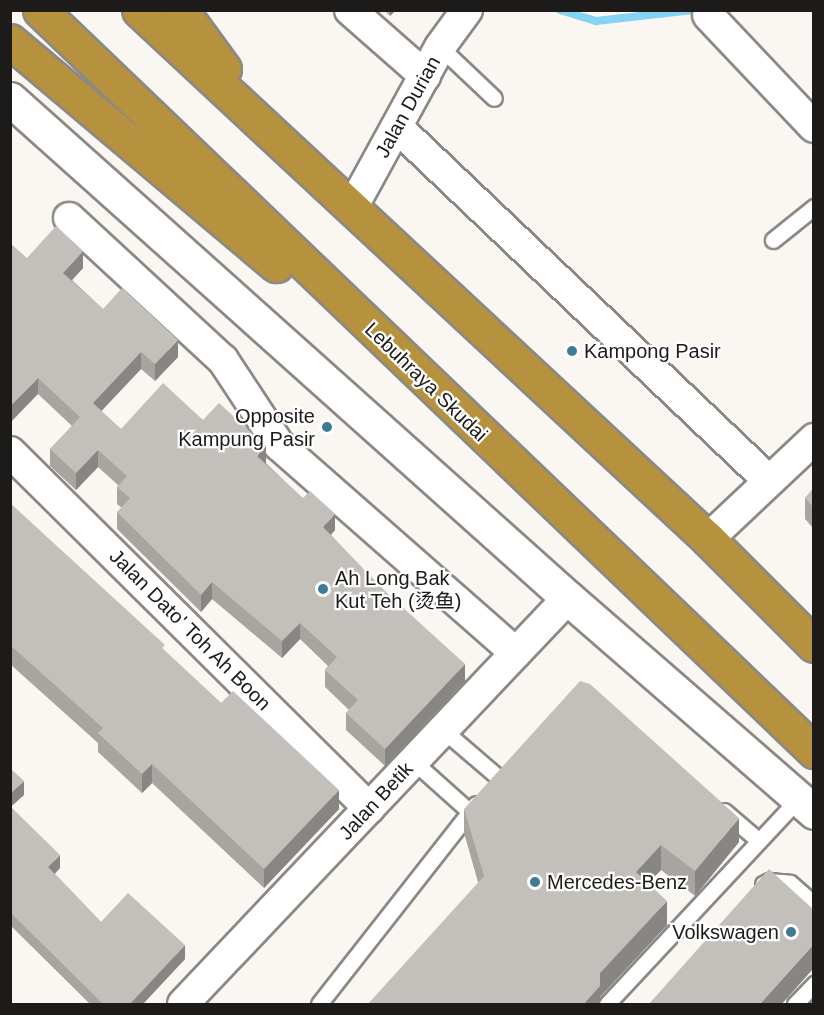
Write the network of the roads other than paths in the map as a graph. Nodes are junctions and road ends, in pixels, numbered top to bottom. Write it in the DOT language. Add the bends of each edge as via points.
graph roads {
  1 [pos="40,10"];
  2 [pos="140,10"];
  3 [pos="350,10"];
  4 [pos="467,10"];
  5 [pos="182,12"];
  6 [pos="708,15"];
  7 [pos="10,41"];
  8 [pos="440,47"];
  9 [pos="425,76"];
  10 [pos="494,98"];
  11 [pos="10,99"];
  12 [pos="813,127"];
  13 [pos="397,128"];
  14 [pos="274,136"];
  15 [pos="352,206"];
  16 [pos="813,207"];
  17 [pos="69,218"];
  18 [pos="773,240"];
  19 [pos="372,331"];
  20 [pos="813,439"];
  21 [pos="10,452"];
  22 [pos="767,479"];
  23 [pos="708,539"];
  24 [pos="568,598"];
  25 [pos="813,645"];
  26 [pos="516,653"];
  27 [pos="443,730"];
  28 [pos="813,751"];
  29 [pos="413,761"];
  30 [pos="713,801"];
  31 [pos="806,805"];
  32 [pos="369,808"];
  33 [pos="469,811"];
  34 [pos="758,840"];
  35 [pos="752,895"];
  36 [pos="813,904"];
  37 [pos="813,984"];
  38 [pos="183,1005"];
  39 [pos="319,1005"];
  40 [pos="607,1005"];
  41 [pos="795,1005"];
  1 -- 19 [label="highway, Lebuhraya Skudai"];
  2 -- 14 [label="highway"];
  3 -- 9 [label="street"];
  4 -- 8 [label="street, Jalan Durian"];
  5 -- 14 [label="highway"];
  6 -- 12 [label="street"];
  7 -- 19 [label="highway" via="301,286"];
  8 -- 9 [label="street, Jalan Durian"];
  8 -- 10 [label="lane"];
  9 -- 13 [label="street, Jalan Durian"];
  11 -- 24 [label="street"];
  13 -- 15 [label="street, Jalan Durian"];
  13 -- 22 [label="street"];
  14 -- 15 [label="highway"];
  15 -- 23 [label="highway"];
  16 -- 18 [label="lane"];
  17 -- 26 [label="street" via="223,360 279,445"];
  19 -- 28 [label="highway, Lebuhraya Skudai"];
  20 -- 22 [label="street"];
  21 -- 32 [label="street, Jalan Dato' Toh Ah Boon"];
  22 -- 23 [label="street"];
  23 -- 25 [label="highway"];
  24 -- 26 [label="street, Jalan Betik"];
  24 -- 31 [label="street"];
  26 -- 27 [label="street, Jalan Betik"];
  27 -- 29 [label="street, Jalan Betik"];
  27 -- 33 [label="lane" via="495,782"];
  29 -- 32 [label="street, Jalan Betik"];
  29 -- 33 [label="lane"];
  30 -- 34 [label="lane"];
  31 -- 34 [label="lane"];
  32 -- 38 [label="street, Jalan Betik"];
  33 -- 39 [label="lane"];
  34 -- 40 [label="lane"];
  35 -- 36 [label="lane" via="769,881 781,880"];
  37 -- 41 [label="lane"];
}
